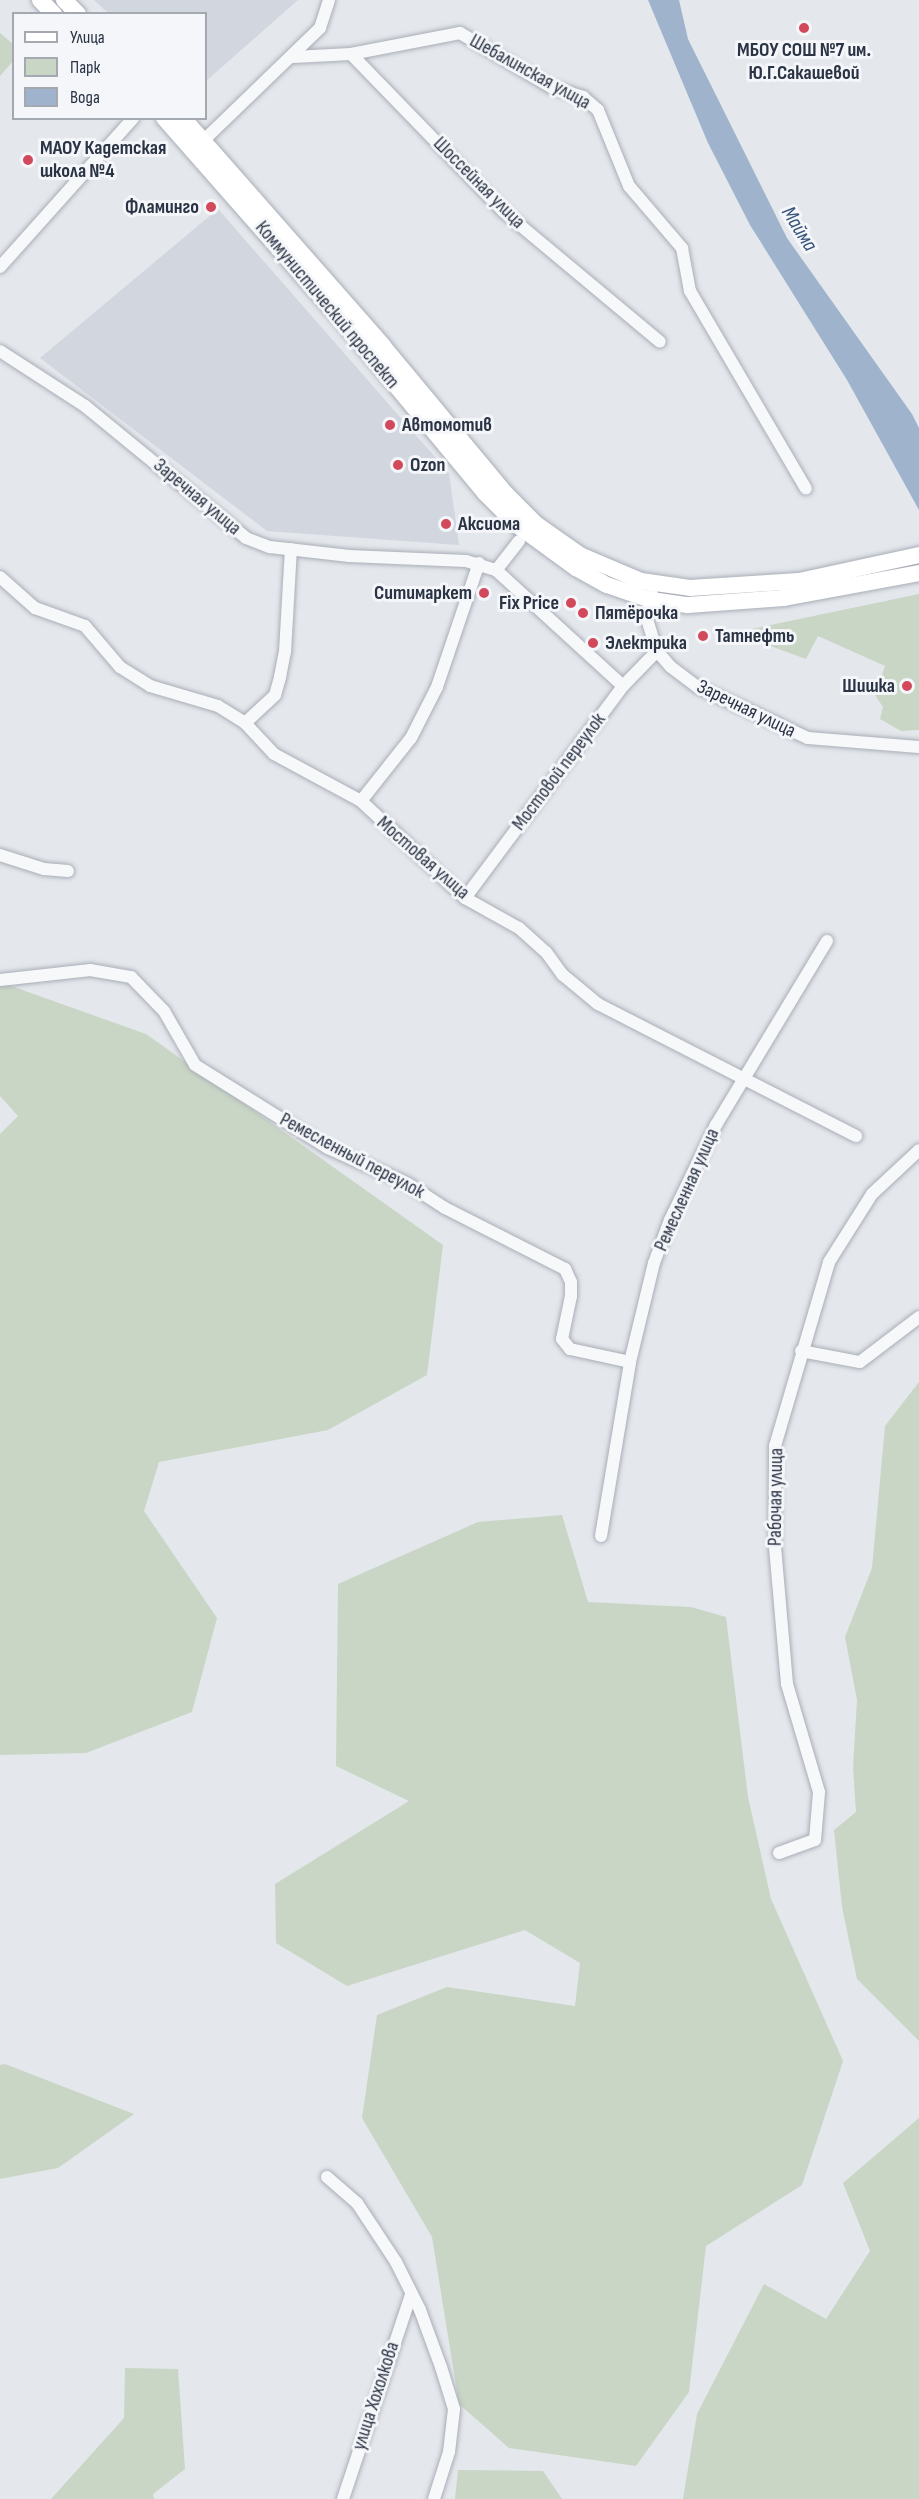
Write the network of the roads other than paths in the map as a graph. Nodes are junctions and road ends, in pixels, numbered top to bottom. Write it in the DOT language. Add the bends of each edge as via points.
graph roads {
  1 [pos="40,0"];
  2 [pos="64,0"];
  3 [pos="329,0"];
  4 [pos="52,12"];
  5 [pos="76,12"];
  6 [pos="351,54"];
  7 [pos="292,57"];
  8 [pos="131,120"];
  9 [pos="166,120"];
  10 [pos="185,120"];
  11 [pos="204,140"];
  12 [pos="0,267"];
  13 [pos="660,342"];
  14 [pos="0,351"];
  15 [pos="806,489"];
  16 [pos="519,541"];
  17 [pos="291,549"];
  18 [pos="919,555"];
  19 [pos="479,563"];
  20 [pos="496,570"];
  21 [pos="919,573"];
  22 [pos="0,577"];
  23 [pos="653,592"];
  24 [pos="657,651"];
  25 [pos="623,686"];
  26 [pos="245,723"];
  27 [pos="919,747"];
  28 [pos="361,801"];
  29 [pos="0,855"];
  30 [pos="68,871"];
  31 [pos="465,898"];
  32 [pos="827,941"];
  33 [pos="0,980"];
  34 [pos="746,1077"];
  35 [pos="856,1136"];
  36 [pos="919,1150"];
  37 [pos="919,1317"];
  38 [pos="801,1351"];
  39 [pos="630,1362"];
  40 [pos="601,1536"];
  41 [pos="779,1853"];
  42 [pos="327,2177"];
  43 [pos="411,2294"];
  44 [pos="343,2499"];
  45 [pos="434,2499"];
  1 -- 4 [label="main road"];
  2 -- 5 [label="main road"];
  3 -- 7 [label="street" via="320,28"];
  6 -- 7 [label="street"];
  6 -- 13 [label="street, Шоссейная улица" via="502,211"];
  6 -- 15 [label="street, Шебалинская улица" via="460,33 551,87 583,97 598,110 630,186 682,248 687,258 690,291"];
  7 -- 11 [label="street"];
  8 -- 12 [label="street"];
  9 -- 23 [label="main road, Коммунистический проспект" via="509,517 576,568 607,585"];
  10 -- 11 [label="main road, Коммунистический проспект"];
  11 -- 23 [label="main road, Коммунистический проспект" via="505,493 536,524 580,555"];
  14 -- 17 [label="street, Заречная улица" via="85,406 246,538"];
  16 -- 20 [label="street"];
  17 -- 19 [label="street, Заречная улица"];
  17 -- 26 [label="street" via="280,677 275,695"];
  18 -- 23 [label="main road, Коммунистический проспект" via="799,581"];
  19 -- 20 [label="street, Заречная улица"];
  19 -- 28 [label="street" via="437,687 411,738"];
  20 -- 25 [label="street"];
  21 -- 23 [label="main road, Коммунистический проспект" via="774,599 688,605"];
  22 -- 26 [label="street, Мостовая улица" via="35,608 85,626 120,667 150,686 218,706"];
  23 -- 24 [label="street" via="647,620"];
  24 -- 25 [label="street, Мостовой переулок"];
  24 -- 27 [label="street, Заречная улица" via="698,687 795,734 822,740"];
  25 -- 31 [label="street, Мостовой переулок"];
  26 -- 28 [label="street, Мостовая улица" via="274,754"];
  28 -- 31 [label="street, Мостовая улица"];
  29 -- 30 [label="street" via="44,869"];
  31 -- 34 [label="street, Мостовая улица" via="519,928 598,1004"];
  32 -- 34 [label="street, Ремесленная улица"];
  33 -- 39 [label="street, Ремесленный переулок" via="90,970 131,977 164,1011 195,1065 328,1148 408,1184 445,1208 566,1269 571,1296 562,1340 570,1349"];
  34 -- 35 [label="street, Мостовая улица"];
  34 -- 39 [label="street, Ремесленная улица" via="716,1125 670,1220 654,1263"];
  36 -- 38 [label="street, Рабочая улица" via="872,1194 829,1262"];
  37 -- 38 [label="street" via="860,1362"];
  38 -- 41 [label="street, Рабочая улица" via="775,1446 775,1548 787,1684 819,1792 816,1840"];
  39 -- 40 [label="street, Ремесленная улица"];
  42 -- 43 [label="street" via="357,2203"];
  43 -- 44 [label="street, улица Хохолкова"];
  43 -- 45 [label="street" via="454,2409 449,2452"];
}
